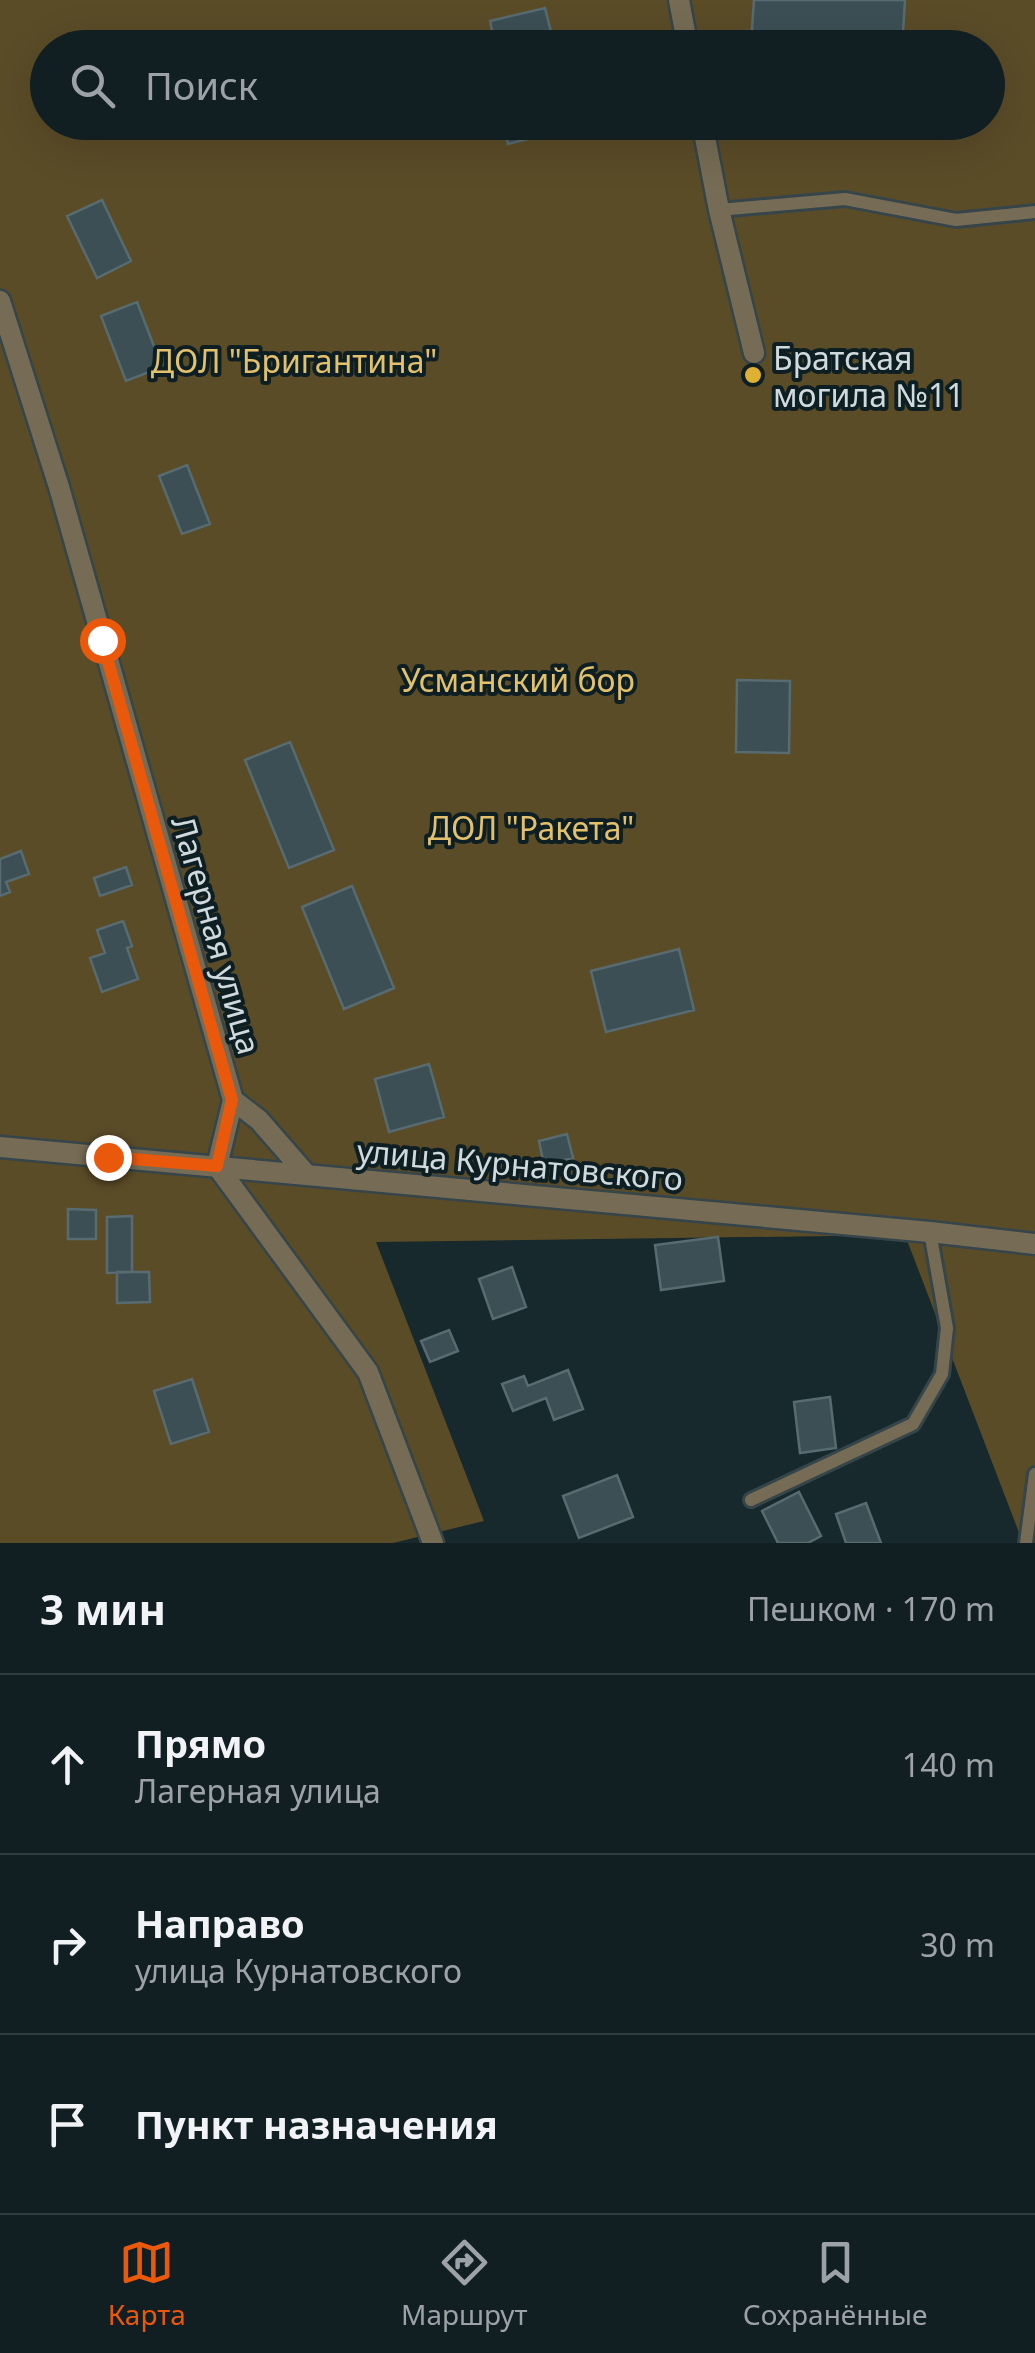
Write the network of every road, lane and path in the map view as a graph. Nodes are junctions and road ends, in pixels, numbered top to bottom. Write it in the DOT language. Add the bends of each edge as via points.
graph roads {
  1 [pos="679,0"];
  2 [pos="685,30"];
  3 [pos="705,140"];
  4 [pos="719,210"];
  5 [pos="1035,212"];
  6 [pos="0,302"];
  7 [pos="754,354"];
  8 [pos="232,1100"];
  9 [pos="0,1147"];
  10 [pos="217,1166"];
  11 [pos="306,1174"];
  12 [pos="930,1232"];
  13 [pos="1035,1244"];
  14 [pos="1035,1474"];
  15 [pos="751,1500"];
  16 [pos="434,1543"];
  17 [pos="1026,1543"];
  1 -- 2 [label="street"];
  3 -- 4 [label="street"];
  4 -- 5 [label="lane" via="845,200 956,220"];
  4 -- 7 [label="street"];
  6 -- 8 [label="street, Лагерная улица" via="59,487"];
  8 -- 10 [label="street, Лагерная улица"];
  8 -- 11 [label="street"];
  9 -- 10 [label="street, улица Курнатовского"];
  10 -- 11 [label="street, улица Курнатовского"];
  10 -- 16 [label="street" via="368,1372"];
  11 -- 12 [label="street, улица Курнатовского"];
  12 -- 13 [label="street, улица Курнатовского"];
  12 -- 15 [label="lane" via="946,1328 942,1374 913,1424"];
  14 -- 17 [label="lane"];
}
